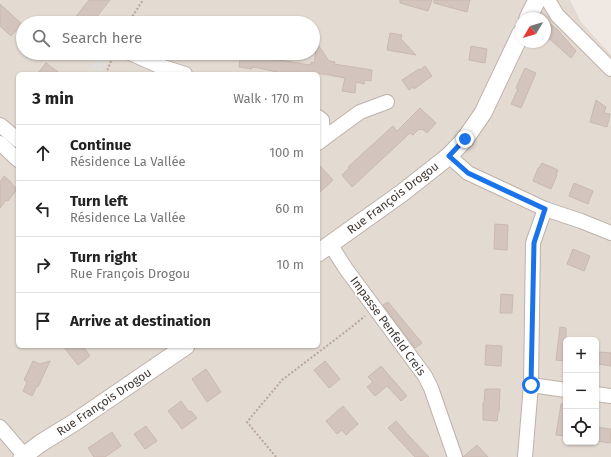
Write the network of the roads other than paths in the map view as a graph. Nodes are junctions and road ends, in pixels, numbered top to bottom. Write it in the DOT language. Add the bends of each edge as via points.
graph roads {
  1 [pos="537,0"];
  2 [pos="548,0"];
  3 [pos="531,12"];
  4 [pos="515,46"];
  5 [pos="146,60"];
  6 [pos="611,69"];
  7 [pos="179,72"];
  8 [pos="387,102"];
  9 [pos="320,118"];
  10 [pos="0,125"];
  11 [pos="16,138"];
  12 [pos="320,141"];
  13 [pos="0,143"];
  14 [pos="449,156"];
  15 [pos="16,158"];
  16 [pos="545,209"];
  17 [pos="611,233"];
  18 [pos="324,248"];
  19 [pos="183,348"];
  20 [pos="531,385"];
  21 [pos="563,390"];
  22 [pos="599,394"];
  23 [pos="611,396"];
  24 [pos="0,427"];
  25 [pos="22,456"];
  26 [pos="455,457"];
  27 [pos="525,457"];
  1 -- 3 [label="street"];
  2 -- 6 [label="street" via="556,15"];
  4 -- 14 [label="street, Rue François Drogou" via="483,113 465,139"];
  5 -- 7 [label="street"];
  8 -- 12 [label="street" via="360,112"];
  9 -- 12 [label="street"];
  10 -- 11 [label="street"];
  13 -- 15 [label="street"];
  14 -- 16 [label="street" via="468,173"];
  14 -- 18 [label="street, Rue François Drogou"];
  16 -- 17 [label="street"];
  16 -- 20 [label="street" via="534,243"];
  18 -- 26 [label="street, Impasse Penfeld Creis" via="346,269 425,376"];
  19 -- 25 [label="street, Rue François Drogou"];
  20 -- 21 [label="street"];
  20 -- 27 [label="street"];
  22 -- 23 [label="street"];
  24 -- 25 [label="street"];
}
